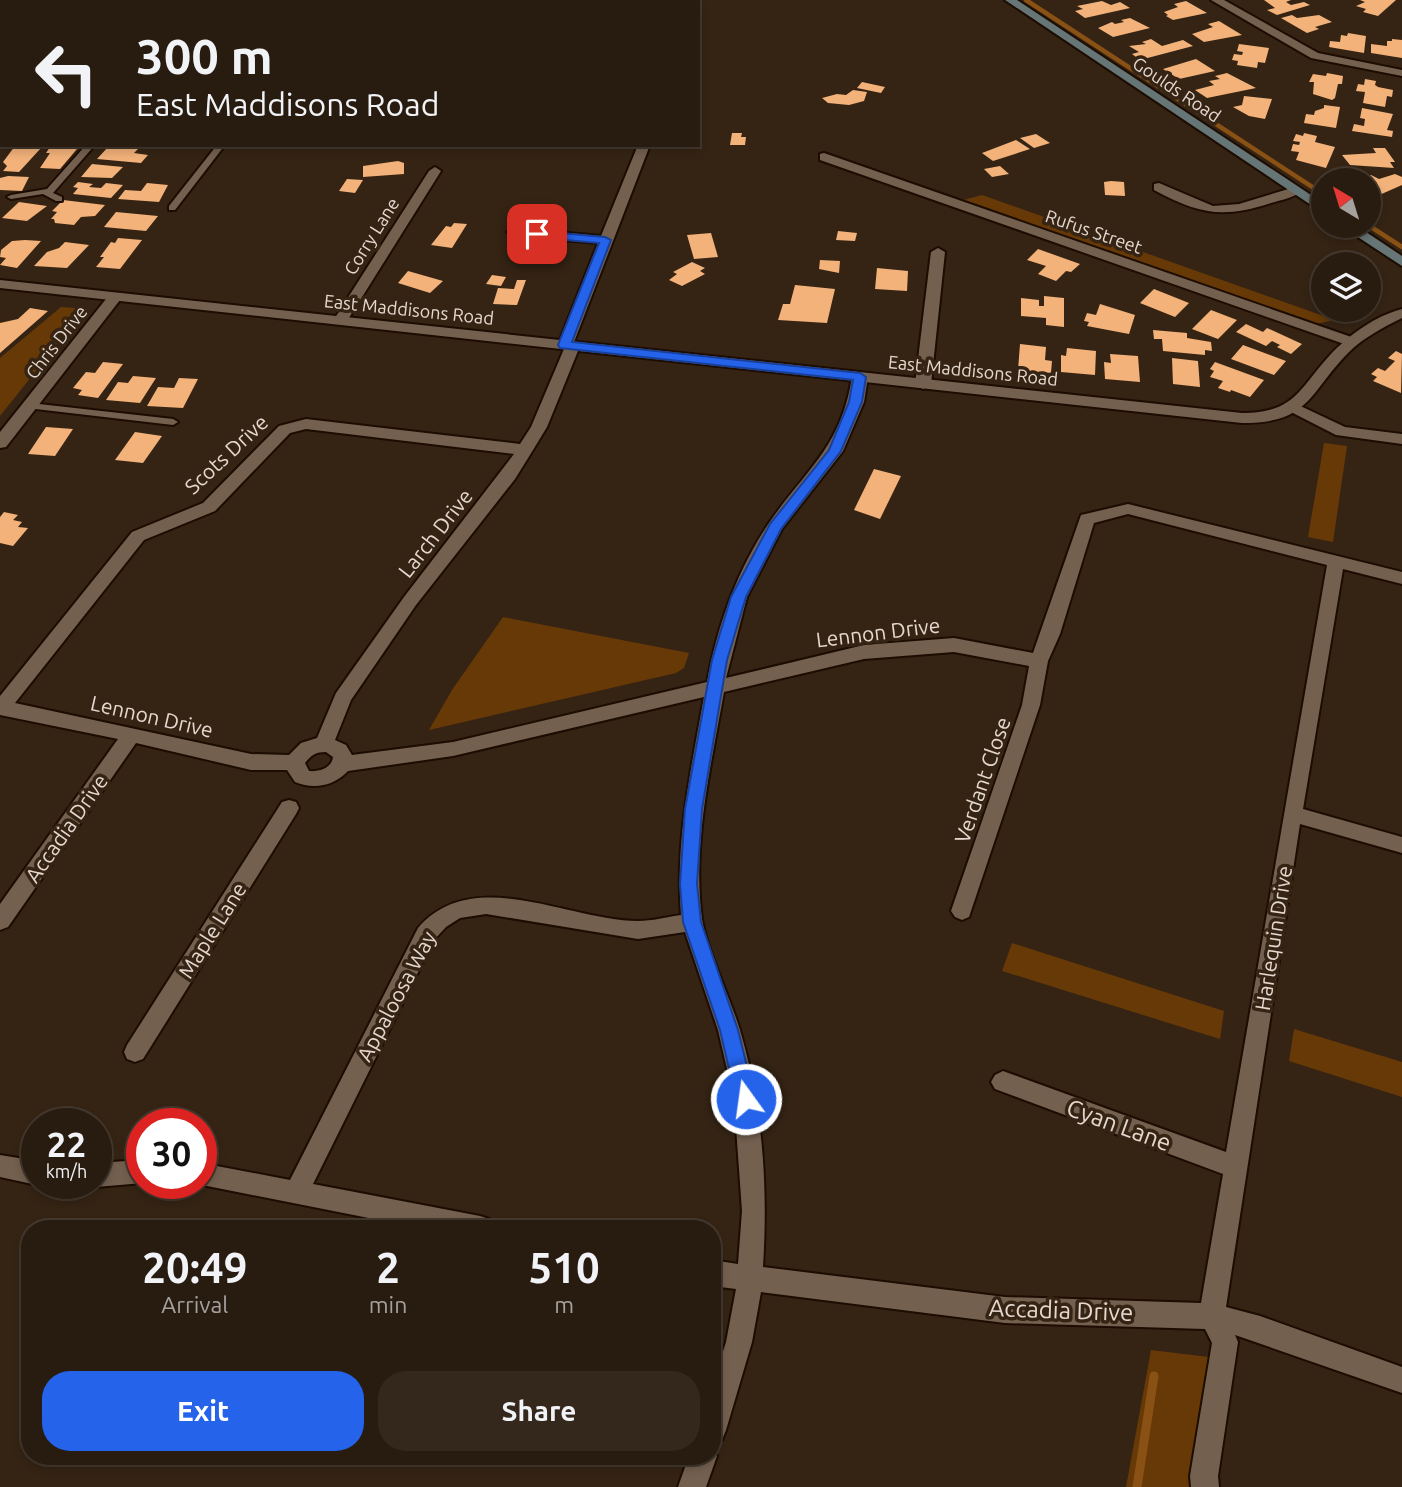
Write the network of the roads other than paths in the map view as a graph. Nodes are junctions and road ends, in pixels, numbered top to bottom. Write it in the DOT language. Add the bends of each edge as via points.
graph roads {
  1 [pos="1010,0"];
  2 [pos="1216,0"];
  3 [pos="1402,73"];
  4 [pos="89,147"];
  5 [pos="219,147"];
  6 [pos="643,147"];
  7 [pos="824,157"];
  8 [pos="435,171"];
  9 [pos="1159,187"];
  10 [pos="1295,191"];
  11 [pos="49,192"];
  12 [pos="11,197"];
  13 [pos="59,199"];
  14 [pos="1311,201"];
  15 [pos="172,208"];
  16 [pos="514,232"];
  17 [pos="1366,238"];
  18 [pos="605,240"];
  19 [pos="939,252"];
  20 [pos="1402,262"];
  21 [pos="0,284"];
  22 [pos="116,296"];
  23 [pos="1402,313"];
  24 [pos="340,321"];
  25 [pos="1352,342"];
  26 [pos="569,346"];
  27 [pos="860,377"];
  28 [pos="922,384"];
  29 [pos="30,406"];
  30 [pos="1294,408"];
  31 [pos="173,422"];
  32 [pos="1402,439"];
  33 [pos="0,443"];
  34 [pos="525,450"];
  35 [pos="1336,561"];
  36 [pos="1402,578"];
  37 [pos="1039,661"];
  38 [pos="717,684"];
  39 [pos="0,708"];
  40 [pos="131,735"];
  41 [pos="324,744"];
  42 [pos="295,763"];
  43 [pos="342,764"];
  44 [pos="289,808"];
  45 [pos="1292,814"];
  46 [pos="1402,845"];
  47 [pos="962,911"];
  48 [pos="0,920"];
  49 [pos="692,922"];
  50 [pos="135,1052"];
  51 [pos="1003,1082"];
  52 [pos="0,1166"];
  53 [pos="1236,1167"];
  54 [pos="21,1170"];
  55 [pos="217,1178"];
  56 [pos="296,1193"];
  57 [pos="438,1220"];
  58 [pos="721,1274"];
  59 [pos="750,1279"];
  60 [pos="1212,1316"];
  61 [pos="1402,1380"];
  62 [pos="721,1401"];
  63 [pos="700,1465"];
  64 [pos="692,1487"];
  65 [pos="1205,1487"];
  1 -- 10 [label="main road, Goulds Road"];
  2 -- 3 [label="street" via="1315,56"];
  4 -- 11 [label="lane"];
  5 -- 15 [label="lane"];
  6 -- 18 [label="street, Larch Drive"];
  7 -- 25 [label="street, Rufus Street"];
  8 -- 24 [label="street, Corry Lane"];
  9 -- 10 [label="street" via="1218,213"];
  10 -- 14 [label="main road, Goulds Road"];
  11 -- 12 [label="lane"];
  11 -- 13 [label="lane"];
  16 -- 18 [label="street"];
  17 -- 20 [label="main road"];
  18 -- 26 [label="street, Larch Drive"];
  19 -- 28 [label="street"];
  21 -- 22 [label="street, East Maddisons Road"];
  22 -- 24 [label="street, East Maddisons Road"];
  22 -- 29 [label="street, Chris Drive"];
  23 -- 25 [label="street"];
  24 -- 26 [label="street, East Maddisons Road"];
  25 -- 30 [label="street"];
  26 -- 27 [label="street, East Maddisons Road"];
  26 -- 34 [label="street, Larch Drive" via="539,428"];
  27 -- 28 [label="street, East Maddisons Road"];
  27 -- 38 [label="street" via="856,402 835,451 775,527 738,597 726,631"];
  28 -- 30 [label="street, East Maddisons Road" via="1241,418"];
  29 -- 31 [label="lane"];
  29 -- 33 [label="street, Chris Drive"];
  30 -- 32 [label="street" via="1342,432"];
  34 -- 39 [label="street, Scots Drive" via="306,424 285,429 209,507 138,536"];
  34 -- 41 [label="street, Larch Drive" via="343,698"];
  35 -- 36 [label="street"];
  35 -- 37 [label="street" via="1129,509 1087,519"];
  35 -- 45 [label="street, Harlequin Drive"];
  37 -- 38 [label="street, Lennon Drive" via="954,645 906,647 851,654"];
  37 -- 47 [label="street, Verdant Close" via="1031,705"];
  38 -- 43 [label="street, Lennon Drive" via="453,749"];
  38 -- 49 [label="street" via="694,809 689,884"];
  39 -- 40 [label="street, Lennon Drive"];
  40 -- 42 [label="street, Lennon Drive" via="251,762"];
  40 -- 48 [label="street, Accadia Drive"];
  41 -- 42 [label="street" via="305,749"];
  41 -- 43 [label="street" via="340,750"];
  42 -- 43 [label="street, Lennon Drive" via="301,776 319,780"];
  44 -- 50 [label="street, Maple Lane"];
  45 -- 46 [label="street"];
  45 -- 53 [label="street, Harlequin Drive"];
  49 -- 56 [label="street, Appaloosa Way" via="638,930 486,905 468,906 436,920"];
  49 -- 59 [label="street" via="729,1030 746,1099 754,1211"];
  51 -- 53 [label="street, Cyan Lane"];
  52 -- 54 [label="street"];
  53 -- 60 [label="street, Harlequin Drive"];
  55 -- 56 [label="street"];
  56 -- 57 [label="street"];
  58 -- 59 [label="street, Accadia Drive"];
  59 -- 60 [label="street, Accadia Drive" via="1005,1310"];
  59 -- 62 [label="street" via="739,1342"];
  60 -- 61 [label="street, Accadia Drive"];
  60 -- 65 [label="street" via="1225,1342"];
  63 -- 64 [label="street"];
}
